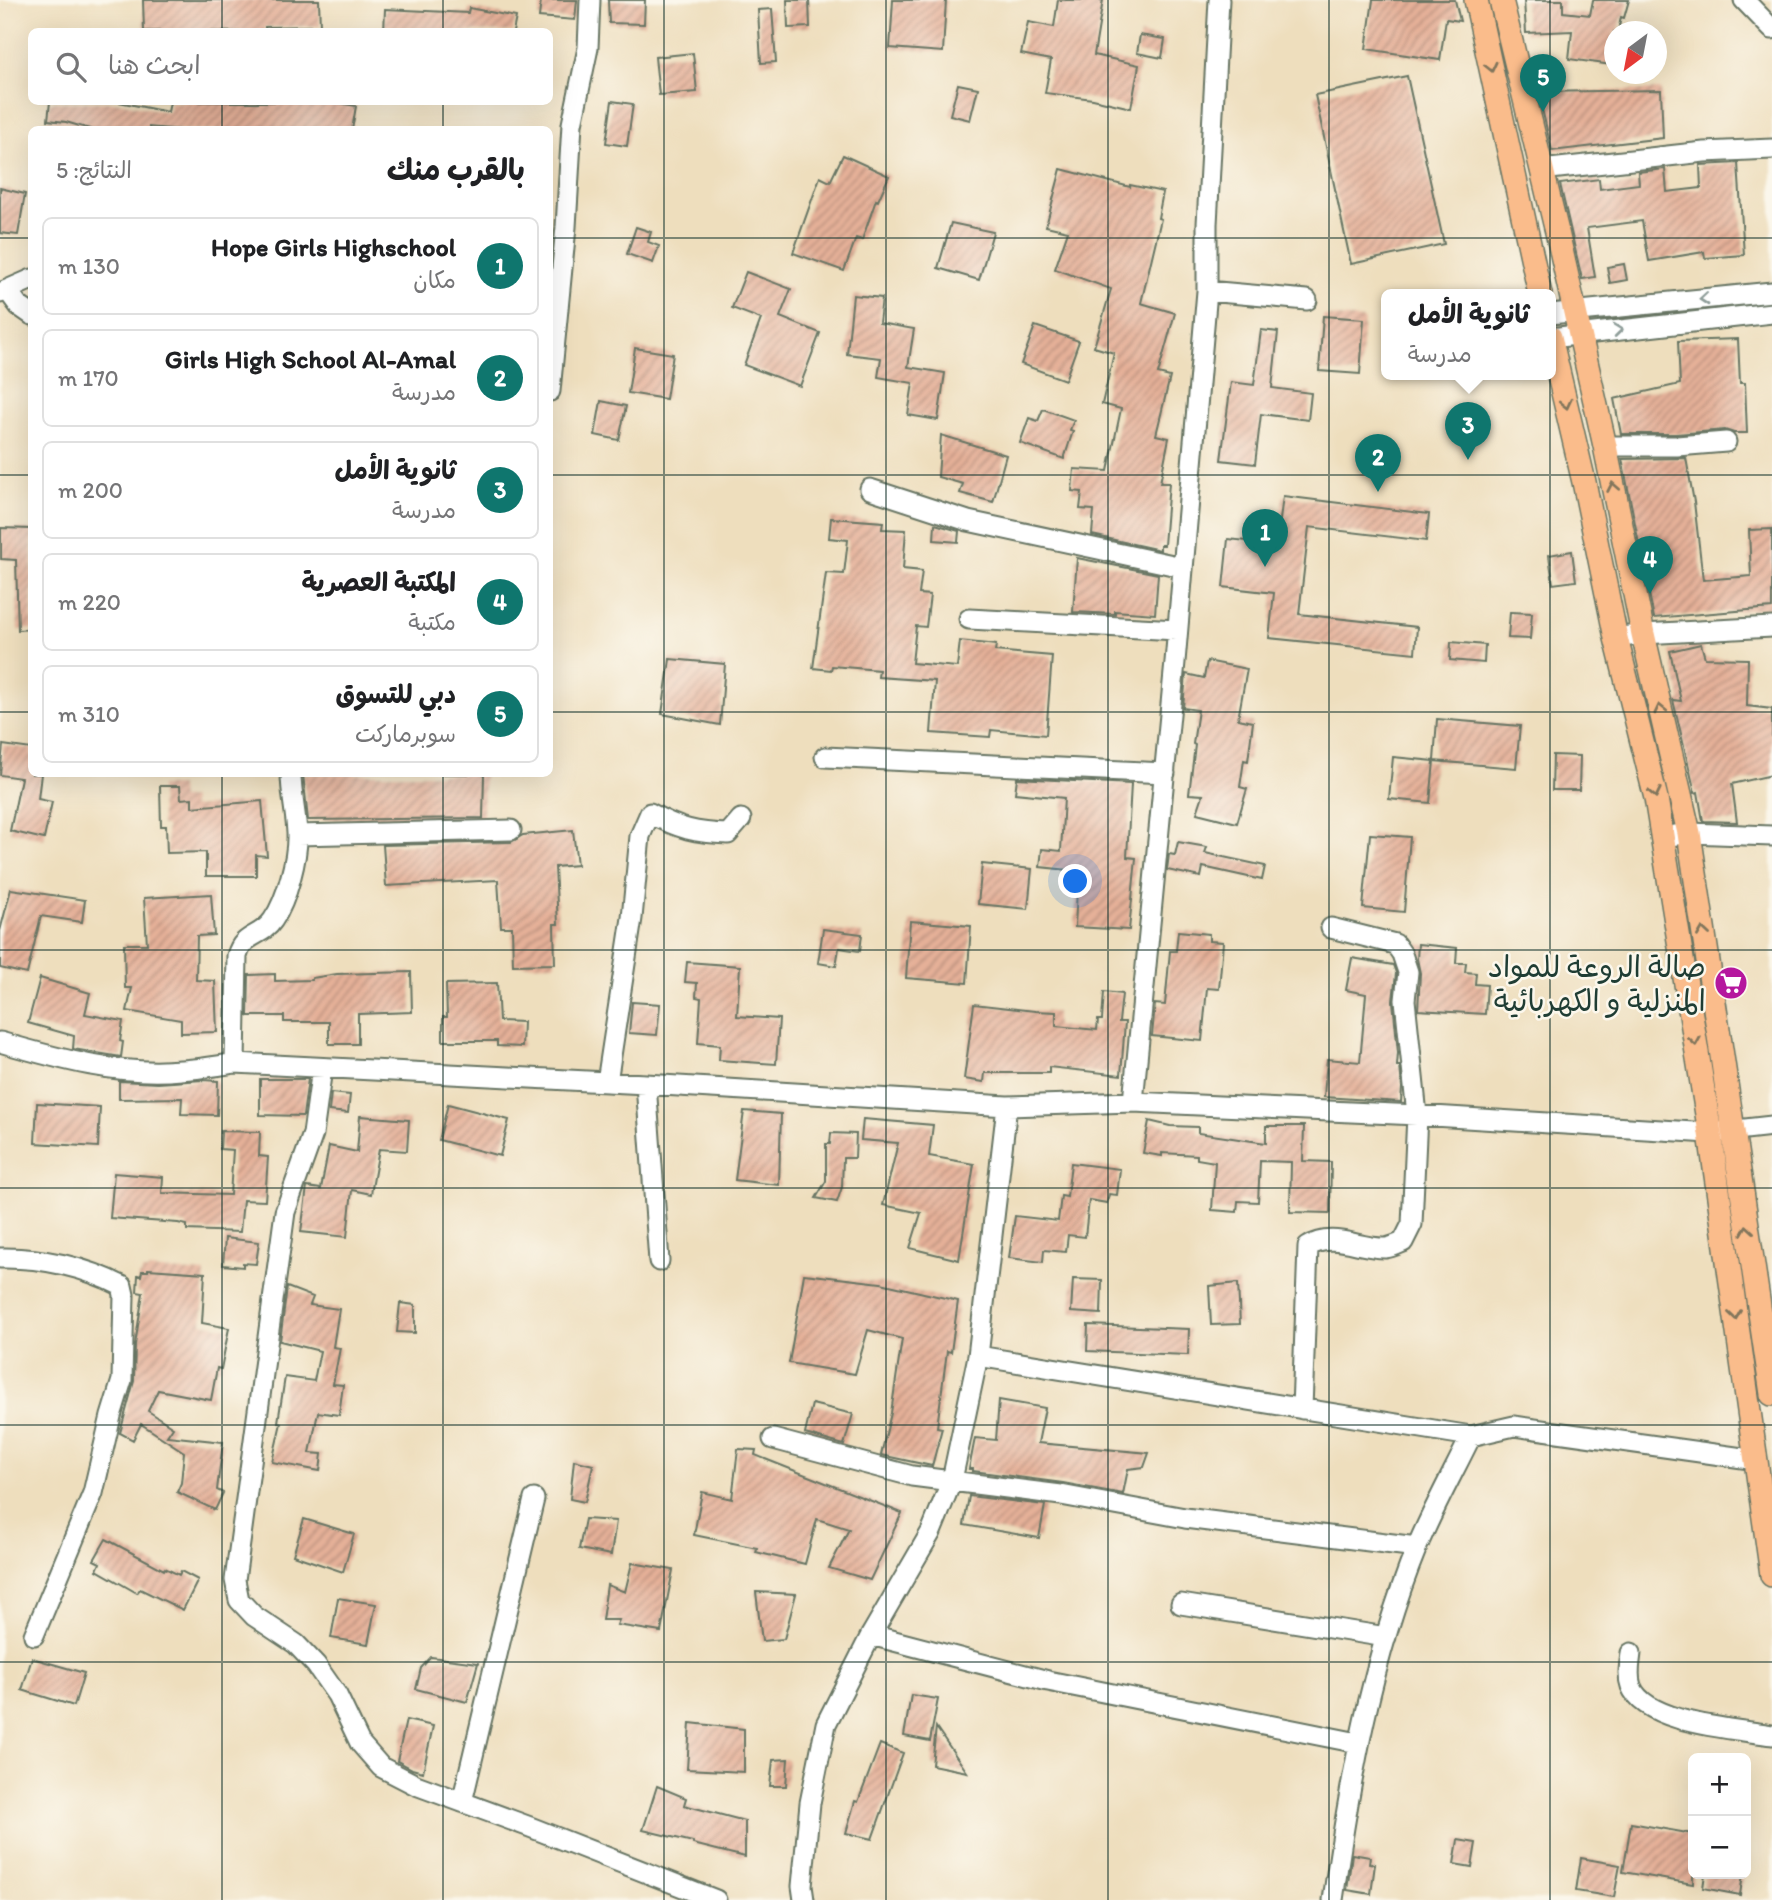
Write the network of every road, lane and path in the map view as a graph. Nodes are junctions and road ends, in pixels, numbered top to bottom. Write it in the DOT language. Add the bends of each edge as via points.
graph roads {
  1 [pos="590,0"];
  2 [pos="1219,0"];
  3 [pos="1476,0"];
  4 [pos="1501,0"];
  5 [pos="1744,0"];
  6 [pos="1772,29"];
  7 [pos="1772,149"];
  8 [pos="1541,170"];
  9 [pos="28,281"];
  10 [pos="1539,289"];
  11 [pos="1207,291"];
  12 [pos="4,292"];
  13 [pos="1772,292"];
  14 [pos="1307,300"];
  15 [pos="1573,311"];
  16 [pos="28,312"];
  17 [pos="1556,313"];
  18 [pos="1772,313"];
  19 [pos="553,326"];
  20 [pos="1579,334"];
  21 [pos="1556,337"];
  22 [pos="1556,363"];
  23 [pos="1726,442"];
  24 [pos="1605,446"];
  25 [pos="870,489"];
  26 [pos="1182,567"];
  27 [pos="969,618"];
  28 [pos="1772,627"];
  29 [pos="1177,630"];
  30 [pos="1643,634"];
  31 [pos="1616,638"];
  32 [pos="825,757"];
  33 [pos="1165,773"];
  34 [pos="291,777"];
  35 [pos="741,820"];
  36 [pos="511,831"];
  37 [pos="1689,833"];
  38 [pos="297,835"];
  39 [pos="1772,836"];
  40 [pos="1663,837"];
  41 [pos="1331,928"];
  42 [pos="0,1042"];
  43 [pos="235,1063"];
  44 [pos="322,1068"];
  45 [pos="607,1082"];
  46 [pos="646,1084"];
  47 [pos="1133,1102"];
  48 [pos="1007,1106"];
  49 [pos="1417,1115"];
  50 [pos="1772,1126"];
  51 [pos="1721,1131"];
  52 [pos="0,1258"];
  53 [pos="659,1261"];
  54 [pos="1754,1280"];
  55 [pos="1772,1297"];
  56 [pos="978,1356"];
  57 [pos="1772,1394"];
  58 [pos="1302,1409"];
  59 [pos="1471,1436"];
  60 [pos="773,1439"];
  61 [pos="1757,1460"];
  62 [pos="952,1480"];
  63 [pos="534,1499"];
  64 [pos="1418,1547"];
  65 [pos="1772,1575"];
  66 [pos="1181,1605"];
  67 [pos="34,1635"];
  68 [pos="871,1635"];
  69 [pos="1386,1637"];
  70 [pos="1631,1653"];
  71 [pos="1772,1735"];
  72 [pos="1358,1742"];
  73 [pos="462,1802"];
  74 [pos="716,1900"];
  75 [pos="804,1900"];
  76 [pos="1333,1900"];
  1 -- 19 [label="street" via="588,48 572,124 566,227"];
  2 -- 11 [label="street"];
  3 -- 10 [label="main road, one-way"];
  4 -- 8 [label="main road"];
  5 -- 6 [label="street"];
  7 -- 8 [label="street"];
  8 -- 15 [label="main road"];
  9 -- 12 [label="street"];
  11 -- 14 [label="street"];
  11 -- 26 [label="street"];
  12 -- 16 [label="street"];
  13 -- 15 [label="street, one-way"];
  15 -- 17 [label="street"];
  15 -- 20 [label="main road"];
  20 -- 18 [label="street, one-way"];
  20 -- 21 [label="street"];
  20 -- 24 [label="main road"];
  22 -- 31 [label="main road, one-way"];
  23 -- 24 [label="street"];
  30 -- 24 [label="main road, one-way"];
  25 -- 26 [label="street" via="968,521"];
  26 -- 29 [label="street"];
  27 -- 29 [label="street"];
  28 -- 30 [label="street"];
  29 -- 33 [label="street"];
  30 -- 31 [label="street"];
  37 -- 30 [label="main road, one-way"];
  31 -- 40 [label="main road, one-way"];
  32 -- 33 [label="street"];
  33 -- 47 [label="street"];
  34 -- 38 [label="street"];
  35 -- 45 [label="street" via="728,834 696,833 650,813 639,836 632,918"];
  36 -- 38 [label="street"];
  37 -- 39 [label="street"];
  37 -- 40 [label="street"];
  51 -- 37 [label="main road, one-way"];
  38 -- 43 [label="street" via="286,894 275,918 268,928 240,945"];
  40 -- 51 [label="main road, one-way"];
  41 -- 49 [label="street" via="1395,944 1402,954 1408,972 1405,1000"];
  42 -- 43 [label="street" via="103,1068 179,1071"];
  43 -- 44 [label="street"];
  44 -- 45 [label="street"];
  44 -- 73 [label="street" via="313,1134 285,1212 235,1580 239,1600 254,1616 296,1644 316,1665 337,1695 360,1743 381,1767 416,1786"];
  45 -- 46 [label="street"];
  46 -- 48 [label="street"];
  46 -- 53 [label="street"];
  47 -- 48 [label="street"];
  47 -- 49 [label="street"];
  48 -- 56 [label="street"];
  49 -- 51 [label="street"];
  49 -- 58 [label="street" via="1412,1224 1403,1242 1387,1248 1328,1240 1308,1247"];
  50 -- 51 [label="street"];
  54 -- 51 [label="main road, one-way"];
  51 -- 61 [label="main road, one-way"];
  52 -- 67 [label="street" via="22,1257 86,1270 121,1286 124,1295 122,1380 93,1493"];
  54 -- 55 [label="street"];
  54 -- 57 [label="main road"];
  56 -- 58 [label="street"];
  56 -- 62 [label="street"];
  58 -- 59 [label="street"];
  59 -- 61 [label="street" via="1514,1426"];
  59 -- 64 [label="street"];
  60 -- 62 [label="street" via="912,1476"];
  61 -- 65 [label="main road"];
  62 -- 64 [label="street" via="1185,1518"];
  62 -- 68 [label="street" via="931,1532"];
  63 -- 73 [label="street"];
  64 -- 69 [label="street"];
  66 -- 69 [label="street"];
  68 -- 72 [label="street" via="1048,1681"];
  68 -- 75 [label="street" via="826,1724 810,1802"];
  69 -- 72 [label="street"];
  70 -- 71 [label="street" via="1631,1689 1644,1704 1677,1719"];
  72 -- 76 [label="street"];
  73 -- 74 [label="street"];
}
